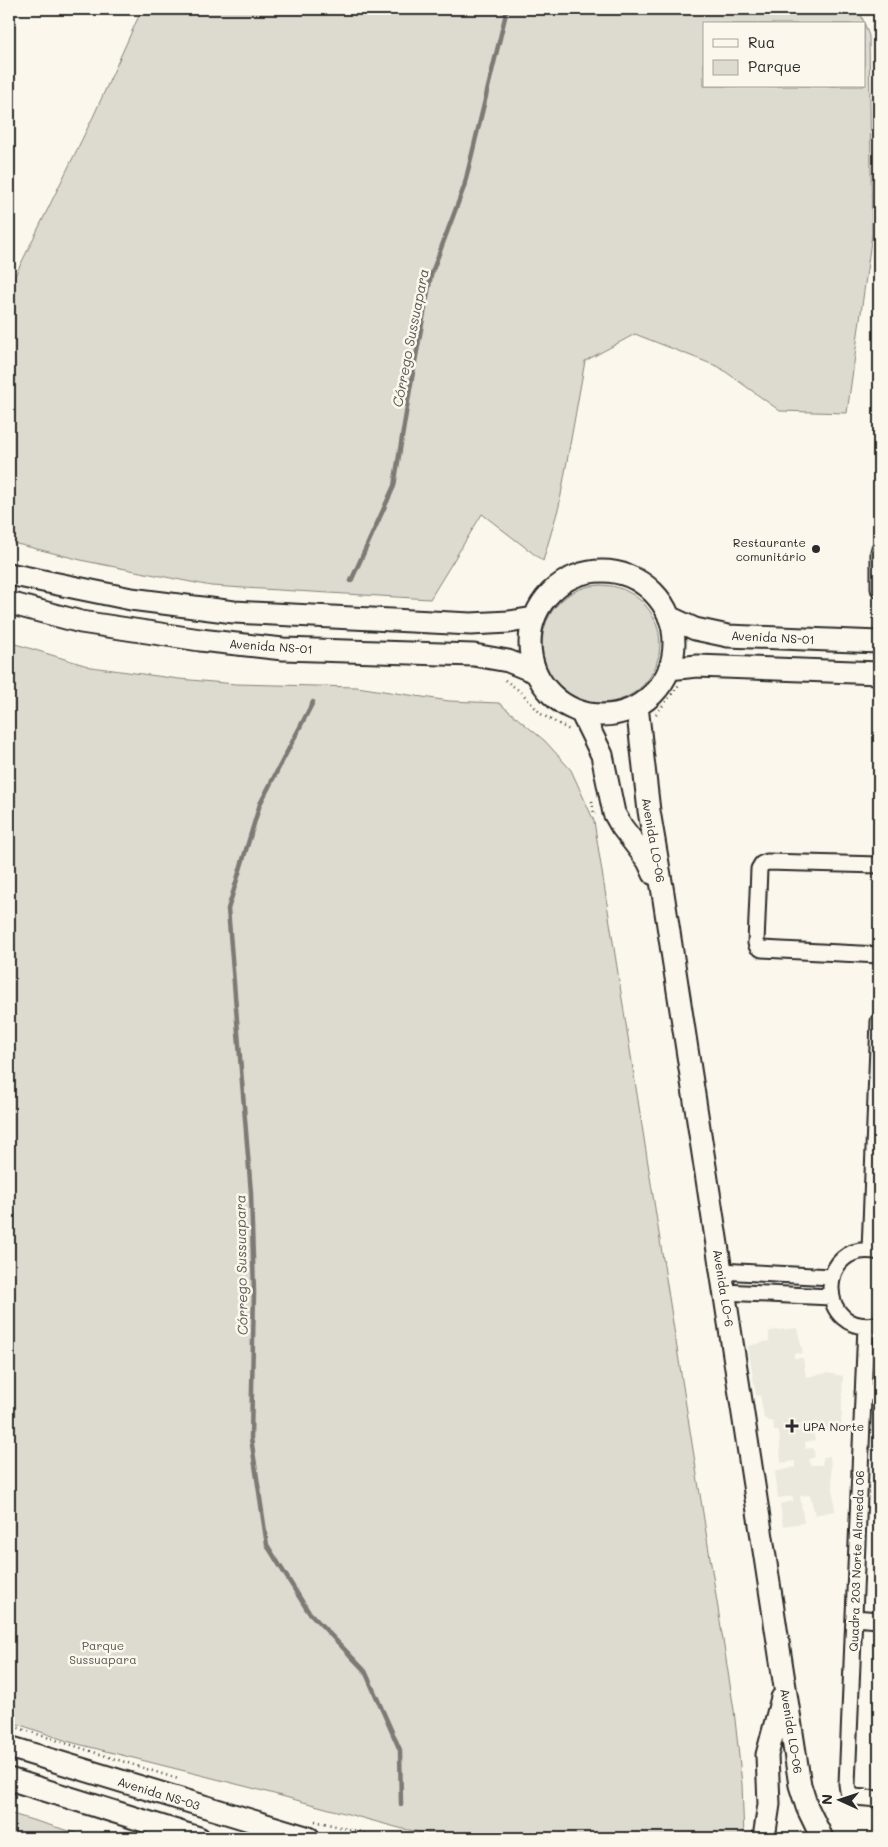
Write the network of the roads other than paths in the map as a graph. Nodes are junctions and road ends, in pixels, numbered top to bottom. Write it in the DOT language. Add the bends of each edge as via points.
graph roads {
  1 [pos="879,552"];
  2 [pos="9,574"];
  3 [pos="879,589"];
  4 [pos="9,603"];
  5 [pos="534,618"];
  6 [pos="669,618"];
  7 [pos="879,642"];
  8 [pos="535,672"];
  9 [pos="879,673"];
  10 [pos="674,677"];
  11 [pos="581,712"];
  12 [pos="644,713"];
  13 [pos="879,865"];
  14 [pos="663,893"];
  15 [pos="879,955"];
  16 [pos="879,1021"];
  17 [pos="876,1181"];
  18 [pos="875,1251"];
  19 [pos="721,1271"];
  20 [pos="832,1278"];
  21 [pos="724,1292"];
  22 [pos="831,1297"];
  23 [pos="873,1325"];
  24 [pos="864,1392"];
  25 [pos="879,1393"];
  26 [pos="854,1618"];
  27 [pos="879,1620"];
  28 [pos="784,1682"];
  29 [pos="9,1746"];
  30 [pos="9,1779"];
  31 [pos="879,1799"];
  32 [pos="309,1829"];
  33 [pos="199,1838"];
  34 [pos="764,1838"];
  35 [pos="822,1838"];
  1 -- 3 [label="street"];
  2 -- 5 [label="street" via="131,599 234,612 471,624"];
  4 -- 8 [label="street, Avenida NS-01" via="81,622 200,640 283,649 474,655 508,661"];
  5 -- 6 [label="street" via="546,597 564,581 586,572 610,571 633,578 652,591"];
  5 -- 8 [label="street" via="530,651"];
  6 -- 7 [label="street, Avenida NS-01" via="695,629 728,636"];
  6 -- 10 [label="street"];
  8 -- 11 [label="street" via="558,701"];
  9 -- 10 [label="street" via="697,666"];
  10 -- 12 [label="street" via="656,690"];
  11 -- 12 [label="street" via="610,715"];
  11 -- 14 [label="street, Avenida LO-06" via="602,755 614,813 648,861"];
  12 -- 14 [label="street, Avenida LO-06" via="647,802"];
  13 -- 15 [label="street" via="767,862 760,866 757,946 762,949"];
  14 -- 19 [label="street, Avenida LO-6"];
  16 -- 17 [label="street"];
  17 -- 18 [label="street"];
  18 -- 20 [label="street" via="847,1256"];
  19 -- 20 [label="street"];
  19 -- 21 [label="street, Avenida LO-6"];
  20 -- 22 [label="street"];
  21 -- 22 [label="street"];
  21 -- 28 [label="street, Avenida LO-6"];
  22 -- 23 [label="street" via="844,1317 857,1324"];
  23 -- 24 [label="street, Quadra 203 Norte Alameda 06"];
  24 -- 25 [label="street"];
  24 -- 26 [label="street, Quadra 203 Norte Alameda 06"];
  26 -- 27 [label="street"];
  26 -- 31 [label="street, Quadra 203 Norte Alameda 06" via="847,1784 850,1795"];
  28 -- 34 [label="street, Avenida LO-06" via="767,1755 769,1804"];
  28 -- 35 [label="street, Avenida LO-06" via="804,1799"];
  29 -- 32 [label="street, Avenida NS-03"];
  30 -- 33 [label="street"];
}
